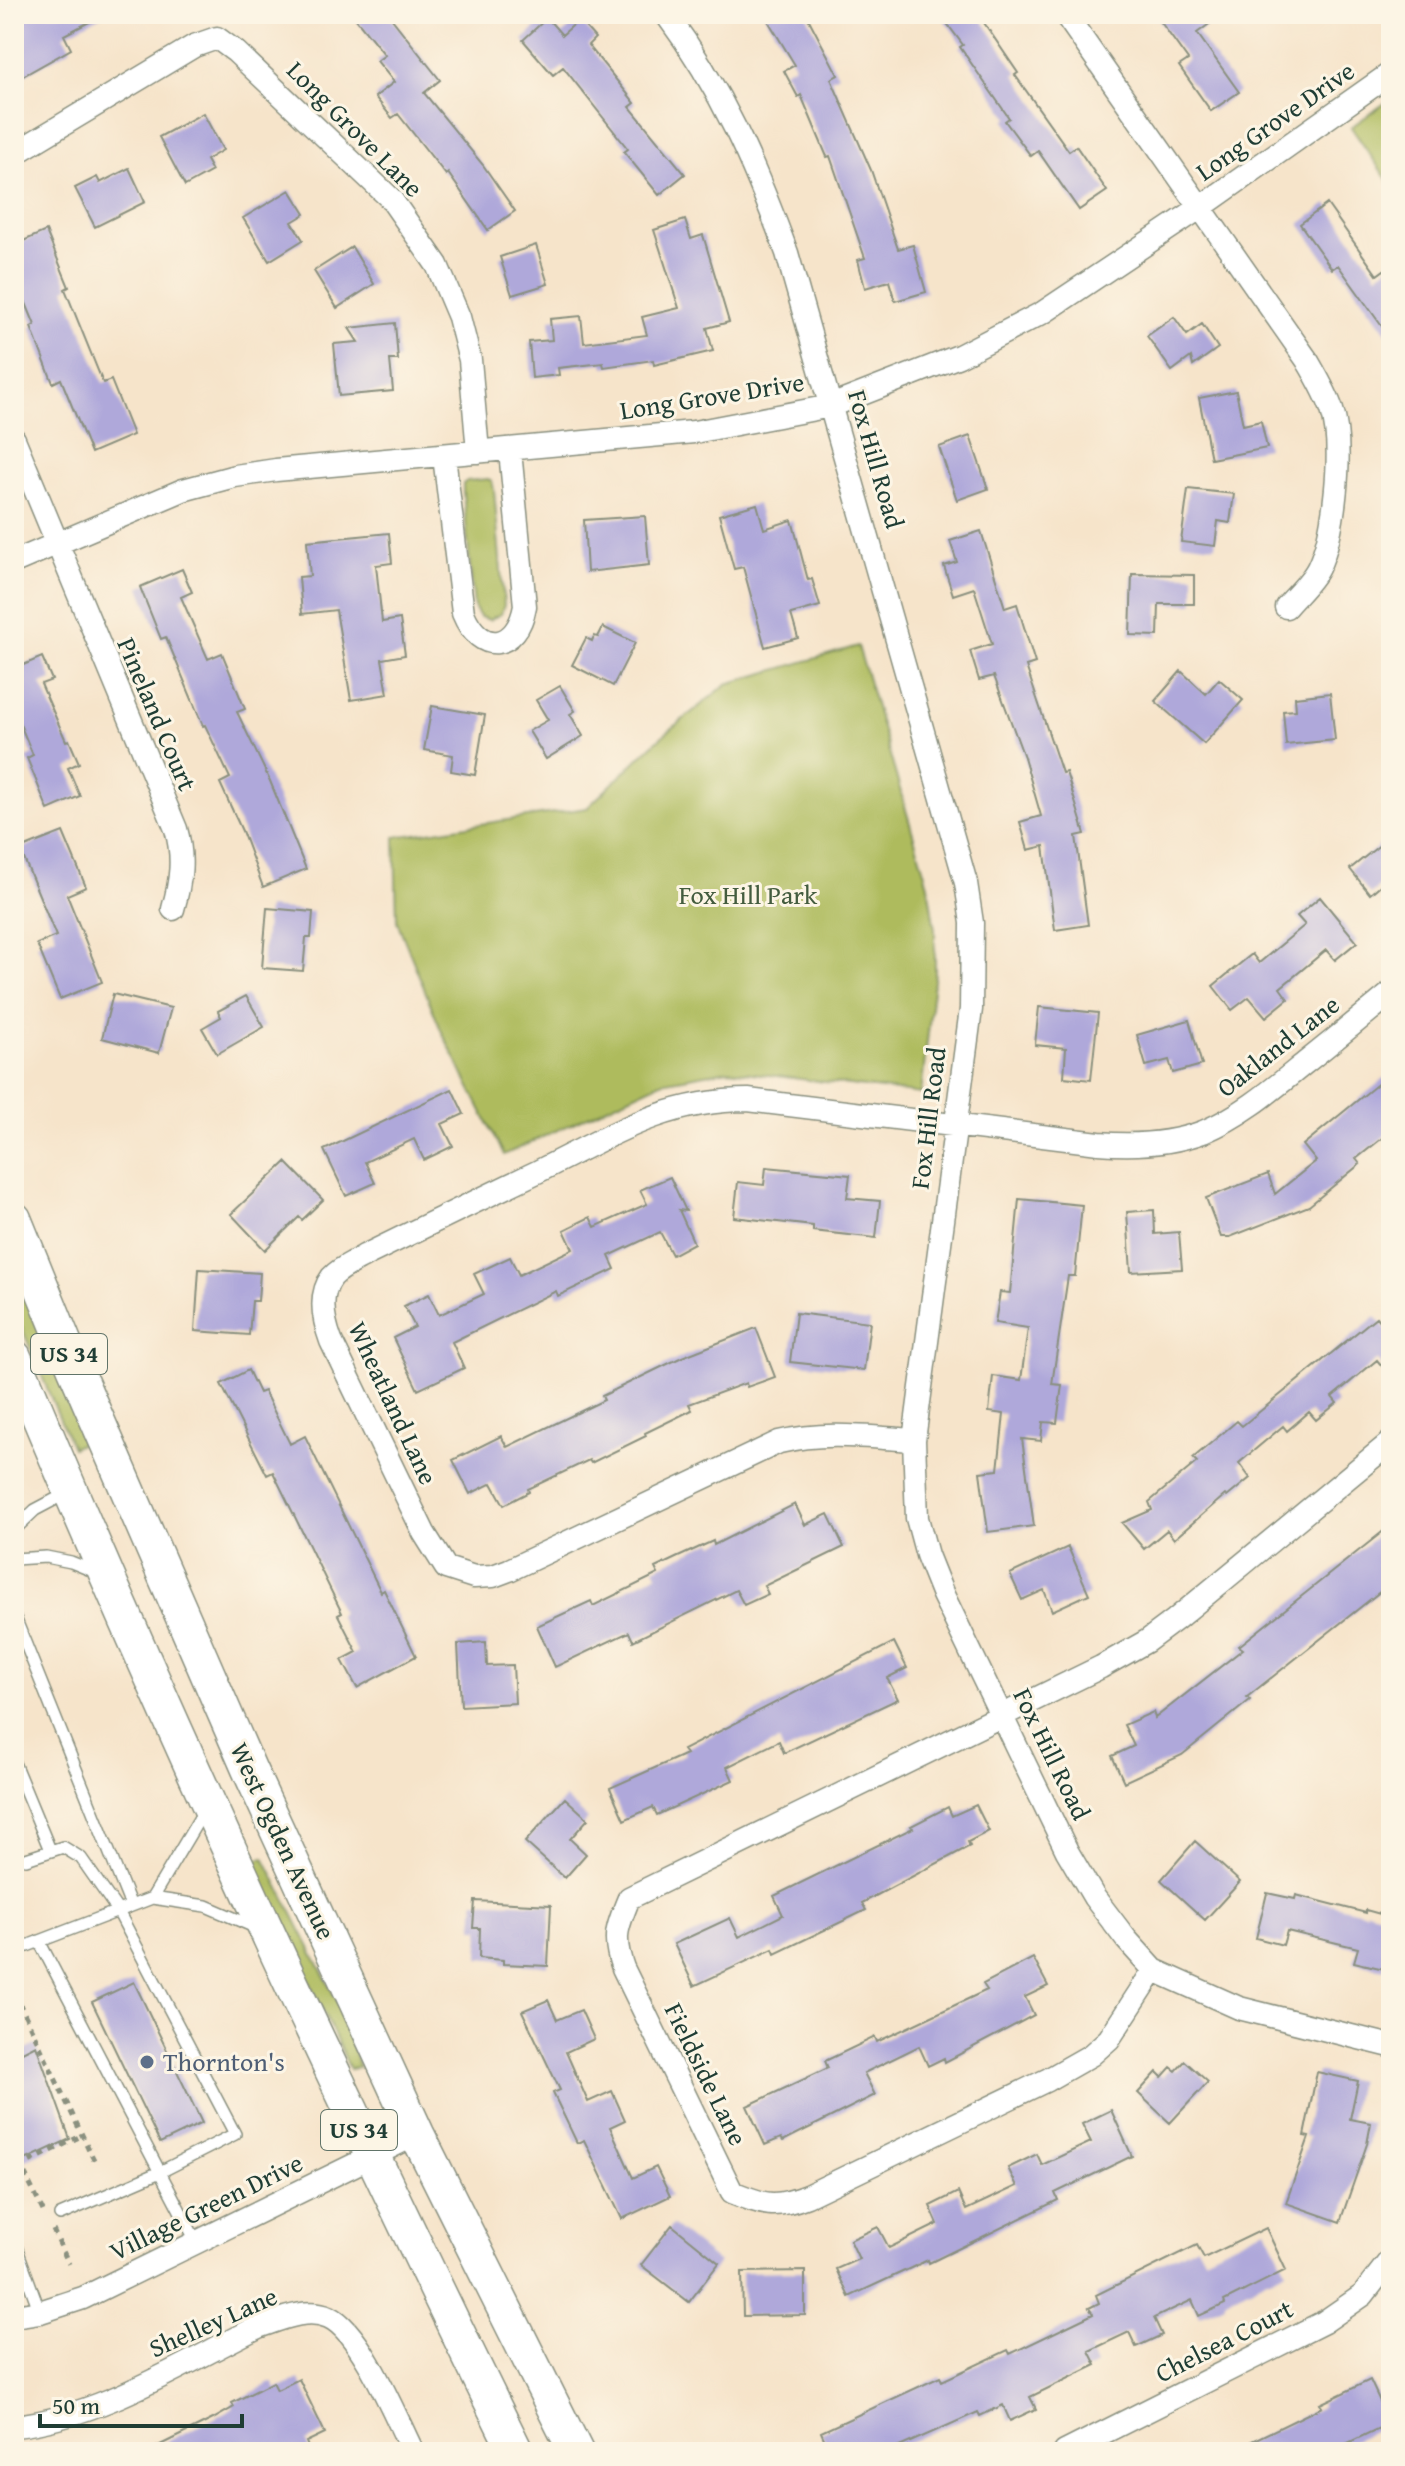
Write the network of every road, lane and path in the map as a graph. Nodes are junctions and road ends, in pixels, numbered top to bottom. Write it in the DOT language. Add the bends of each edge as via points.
graph roads {
  1 [pos="666,14"];
  2 [pos="1065,14"];
  3 [pos="1391,73"];
  4 [pos="14,154"];
  5 [pos="1201,207"];
  6 [pos="831,406"];
  7 [pos="14,439"];
  8 [pos="510,451"];
  9 [pos="478,452"];
  10 [pos="444,456"];
  11 [pos="56,545"];
  12 [pos="14,562"];
  13 [pos="1286,607"];
  14 [pos="173,909"];
  15 [pos="1391,993"];
  16 [pos="956,1125"];
  17 [pos="14,1219"];
  18 [pos="14,1357"];
  19 [pos="914,1440"];
  20 [pos="1391,1442"];
  21 [pos="127,1488"];
  22 [pos="70,1491"];
  23 [pos="14,1530"];
  24 [pos="14,1559"];
  25 [pos="109,1579"];
  26 [pos="14,1621"];
  27 [pos="1002,1716"];
  28 [pos="14,1763"];
  29 [pos="208,1805"];
  30 [pos="50,1850"];
  31 [pos="26,1859"];
  32 [pos="152,1898"];
  33 [pos="131,1906"];
  34 [pos="118,1911"];
  35 [pos="265,1931"];
  36 [pos="39,1941"];
  37 [pos="14,1951"];
  38 [pos="1154,1970"];
  39 [pos="14,1992"];
  40 [pos="1391,2046"];
  41 [pos="417,2134"];
  42 [pos="83,2135"];
  43 [pos="372,2158"];
  44 [pos="94,2160"];
  45 [pos="21,2166"];
  46 [pos="160,2172"];
  47 [pos="60,2215"];
  48 [pos="14,2241"];
  49 [pos="197,2243"];
  50 [pos="1391,2259"];
  51 [pos="40,2312"];
  52 [pos="14,2316"];
  53 [pos="14,2426"];
  54 [pos="413,2452"];
  55 [pos="516,2452"];
  56 [pos="576,2452"];
  57 [pos="1065,2452"];
  1 -- 6 [label="street, Fox Hill Road" via="725,105 757,170"];
  2 -- 5 [label="street"];
  3 -- 5 [label="street, Long Grove Drive"];
  4 -- 9 [label="street, Long Grove Lane" via="194,46 217,38 391,199 437,265 470,360"];
  5 -- 6 [label="street, Long Grove Drive" via="1011,330"];
  5 -- 13 [label="street" via="1307,360 1333,412 1338,460 1331,521 1317,569"];
  6 -- 8 [label="street, Long Grove Drive" via="694,432"];
  6 -- 16 [label="street, Fox Hill Road" via="966,883 973,976"];
  7 -- 11 [label="street"];
  8 -- 9 [label="street, Long Grove Drive"];
  8 -- 10 [label="street" via="525,606 522,624 497,642 481,639 463,613"];
  9 -- 10 [label="street, Long Grove Drive"];
  10 -- 11 [label="street, Long Grove Drive" via="235,476 183,490"];
  11 -- 12 [label="street, Long Grove Drive"];
  11 -- 14 [label="street, Pineland Court" via="176,829 181,858"];
  15 -- 16 [label="street, Oakland Lane" via="1263,1098 1201,1132 1128,1145"];
  16 -- 19 [label="street, Fox Hill Road"];
  16 -- 19 [label="street, Wheatland Lane" via="748,1100 687,1105 633,1124 366,1255 332,1277 323,1302 331,1341 424,1533 446,1568 474,1577 509,1570 779,1442 840,1435"];
  17 -- 21 [label="main road, West Ogden Avenue / US 34"];
  18 -- 22 [label="main road, West Ogden Avenue / US 34"];
  19 -- 27 [label="street, Fox Hill Road" via="917,1518 927,1555"];
  20 -- 27 [label="street" via="1147,1641"];
  21 -- 22 [label="main road"];
  21 -- 41 [label="main road, West Ogden Avenue / US 34"];
  22 -- 23 [label="lane" via="35,1510"];
  22 -- 25 [label="main road, West Ogden Avenue / US 34"];
  24 -- 25 [label="lane" via="71,1562"];
  25 -- 29 [label="main road, West Ogden Avenue / US 34"];
  26 -- 33 [label="lane"];
  27 -- 38 [label="street, Fox Hill Road" via="1094,1897"];
  27 -- 38 [label="street, Fieldside Lane" via="629,1898 616,1930 616,1950 732,2192 764,2205 785,2205 1047,2080 1109,2039"];
  28 -- 30 [label="lane"];
  29 -- 32 [label="lane"];
  29 -- 35 [label="main road, West Ogden Avenue / US 34"];
  30 -- 31 [label="lane"];
  30 -- 34 [label="lane" via="63,1847 81,1858"];
  32 -- 33 [label="lane"];
  32 -- 35 [label="lane" via="206,1906"];
  33 -- 34 [label="lane"];
  34 -- 36 [label="lane"];
  34 -- 46 [label="lane" via="235,2134"];
  35 -- 43 [label="main road, West Ogden Avenue / US 34"];
  36 -- 37 [label="lane"];
  36 -- 46 [label="lane"];
  38 -- 40 [label="street, Fox Hill Road" via="1239,2008"];
  39 -- 42 [label="path"];
  41 -- 43 [label="street, Village Green Drive"];
  41 -- 56 [label="main road, West Ogden Avenue / US 34"];
  42 -- 44 [label="path"];
  42 -- 45 [label="path"];
  43 -- 49 [label="street, Village Green Drive"];
  43 -- 55 [label="main road, West Ogden Avenue / US 34"];
  46 -- 47 [label="lane"];
  46 -- 49 [label="lane"];
  48 -- 51 [label="lane"];
  49 -- 51 [label="street, Village Green Drive" via="83,2298"];
  50 -- 57 [label="street, Chelsea Court" via="1363,2295 1324,2322"];
  51 -- 52 [label="street, Village Green Drive"];
  53 -- 54 [label="street, Shelley Lane" via="55,2420 99,2405 258,2327 307,2313 330,2317 349,2334"];
}
